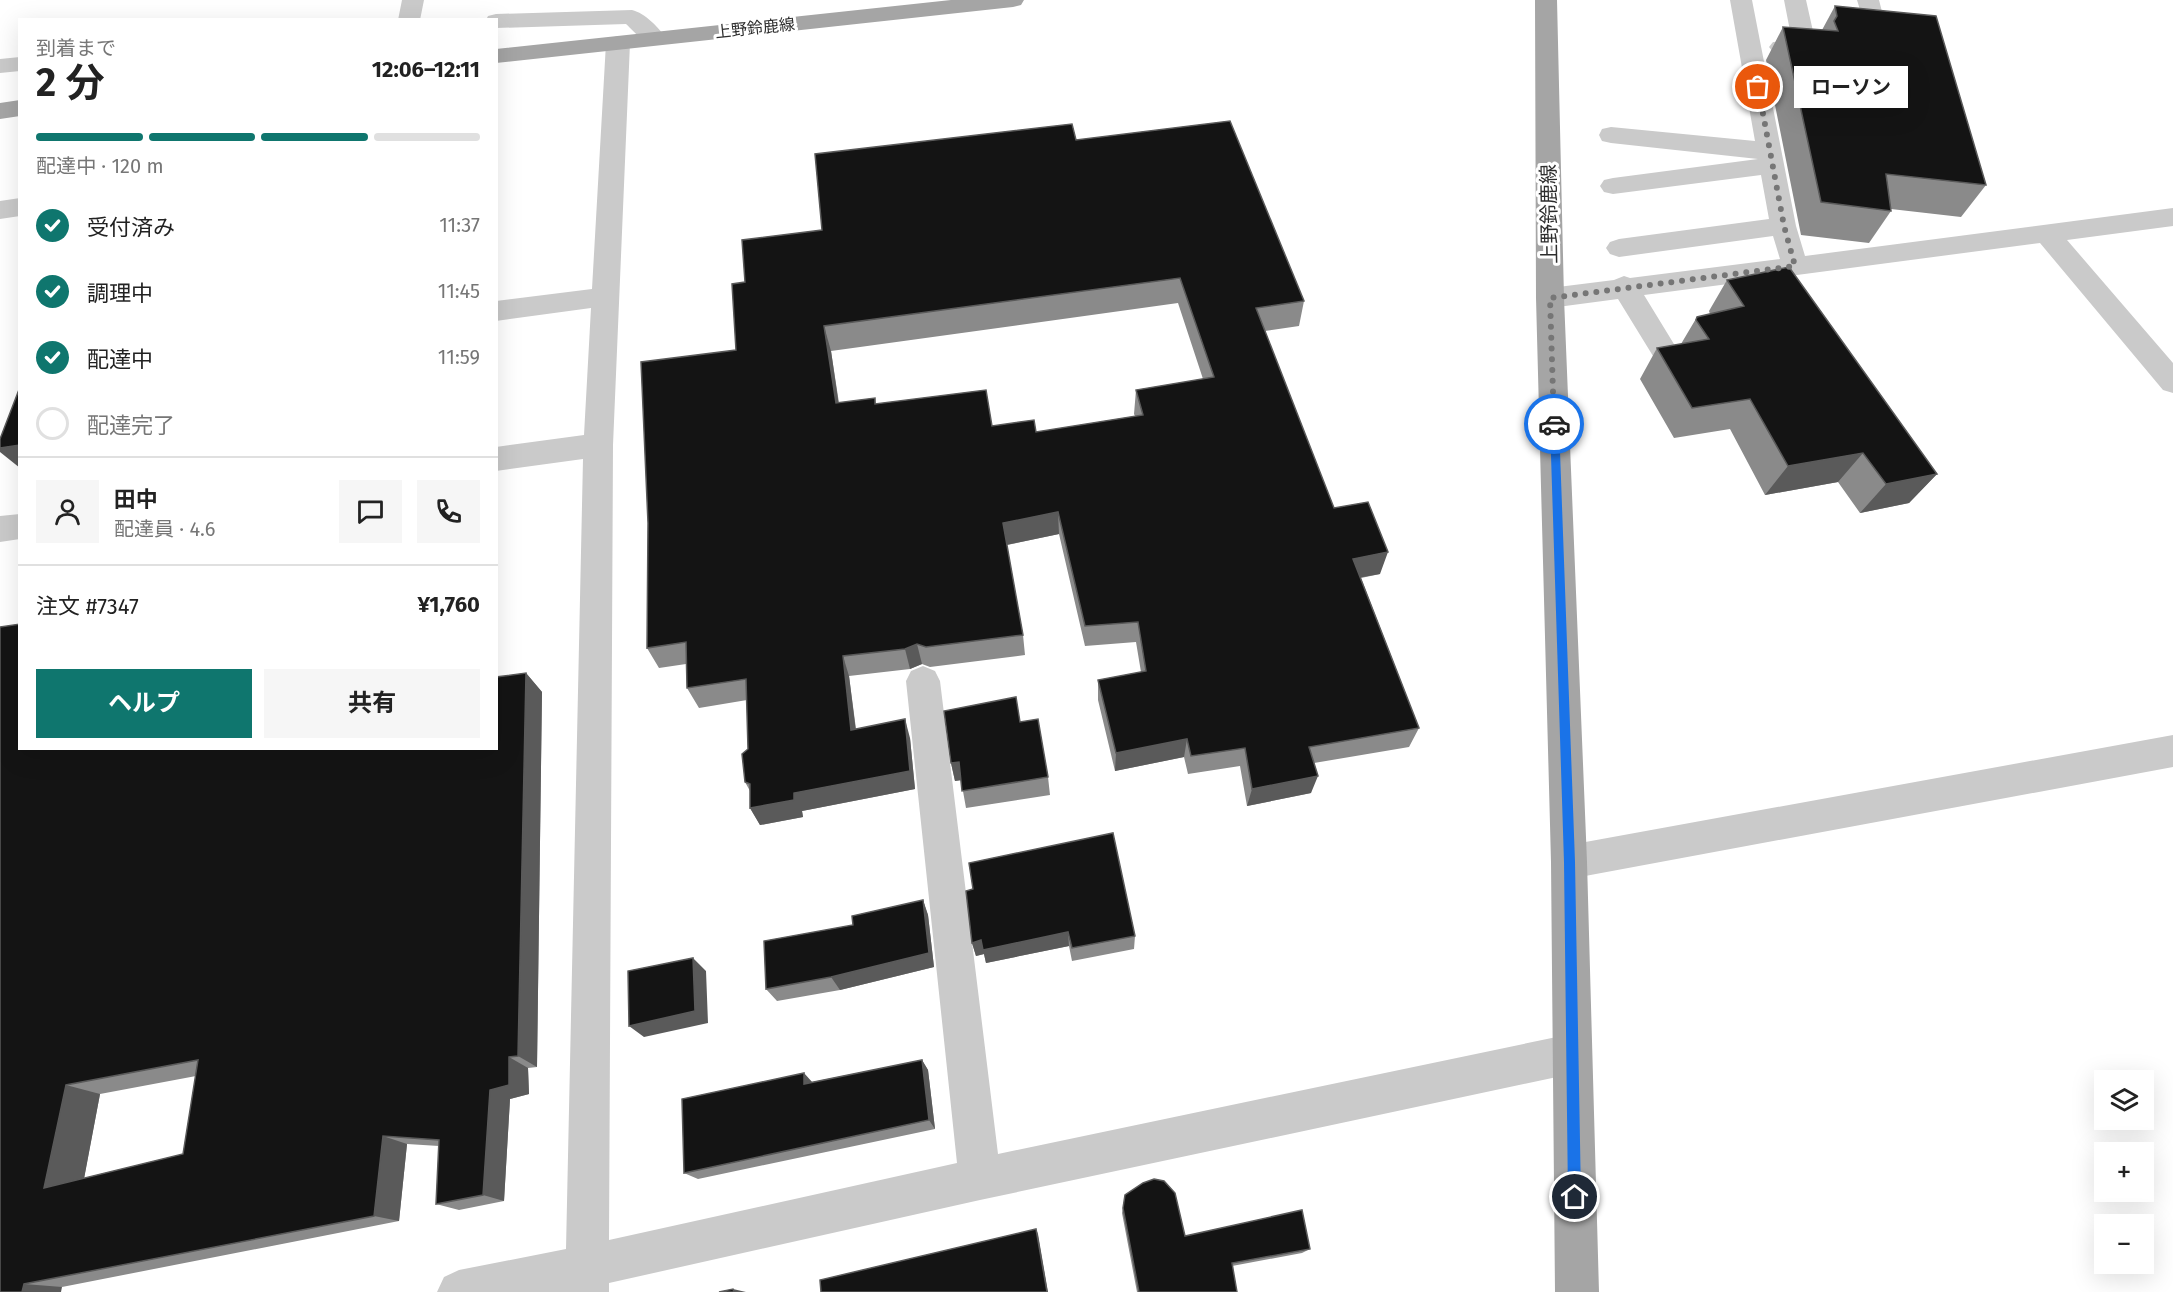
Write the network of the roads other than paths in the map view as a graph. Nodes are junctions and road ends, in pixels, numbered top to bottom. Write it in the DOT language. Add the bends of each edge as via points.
graph roads {
  1 [pos="413,0"];
  2 [pos="494,0"];
  3 [pos="1013,0"];
  4 [pos="1546,0"];
  5 [pos="1742,0"];
  6 [pos="1795,0"];
  7 [pos="1868,0"];
  8 [pos="409,18"];
  9 [pos="490,18"];
  10 [pos="498,21"];
  11 [pos="1876,30"];
  12 [pos="655,39"];
  13 [pos="618,43"];
  14 [pos="1750,45"];
  15 [pos="498,56"];
  16 [pos="18,64"];
  17 [pos="0,66"];
  18 [pos="18,108"];
  19 [pos="0,111"];
  20 [pos="1611,135"];
  21 [pos="1771,157"];
  22 [pos="1613,186"];
  23 [pos="18,207"];
  24 [pos="0,210"];
  25 [pos="2173,217"];
  26 [pos="1784,226"];
  27 [pos="2047,234"];
  28 [pos="1619,248"];
  29 [pos="1795,266"];
  30 [pos="1624,286"];
  31 [pos="605,297"];
  32 [pos="1550,298"];
  33 [pos="498,311"];
  34 [pos="1663,348"];
  35 [pos="2173,382"];
  36 [pos="598,445"];
  37 [pos="498,459"];
  38 [pos="18,526"];
  39 [pos="0,529"];
  40 [pos="923,681"];
  41 [pos="2173,751"];
  42 [pos="1569,862"];
  43 [pos="1571,1054"];
  44 [pos="980,1179"];
  45 [pos="587,1279"];
  46 [pos="459,1292"];
  47 [pos="1577,1292"];
  1 -- 8 [label="street"];
  2 -- 9 [label="street"];
  3 -- 12 [label="main road, 上野鈴鹿線"];
  4 -- 32 [label="main road, 上野鈴鹿線"];
  5 -- 14 [label="street"];
  6 -- 14 [label="street" via="1805,49"];
  7 -- 11 [label="street"];
  10 -- 12 [label="street" via="632,17"];
  12 -- 13 [label="main road, 上野鈴鹿線"];
  13 -- 15 [label="main road, 上野鈴鹿線"];
  13 -- 31 [label="street"];
  14 -- 21 [label="street"];
  16 -- 17 [label="street"];
  18 -- 19 [label="main road"];
  20 -- 21 [label="street"];
  21 -- 22 [label="street"];
  21 -- 26 [label="street"];
  23 -- 24 [label="street"];
  25 -- 27 [label="street"];
  26 -- 28 [label="street"];
  26 -- 29 [label="street"];
  27 -- 29 [label="street"];
  27 -- 35 [label="street"];
  29 -- 30 [label="street"];
  30 -- 32 [label="street"];
  30 -- 34 [label="street"];
  31 -- 33 [label="street"];
  31 -- 36 [label="street"];
  32 -- 42 [label="main road, 上野鈴鹿線"];
  36 -- 37 [label="street"];
  36 -- 45 [label="street"];
  38 -- 39 [label="street"];
  40 -- 44 [label="street"];
  41 -- 42 [label="street"];
  42 -- 43 [label="main road, 上野鈴鹿線"];
  43 -- 44 [label="street"];
  43 -- 47 [label="main road, 上野鈴鹿線"];
  44 -- 45 [label="street"];
  45 -- 46 [label="street"];
}
